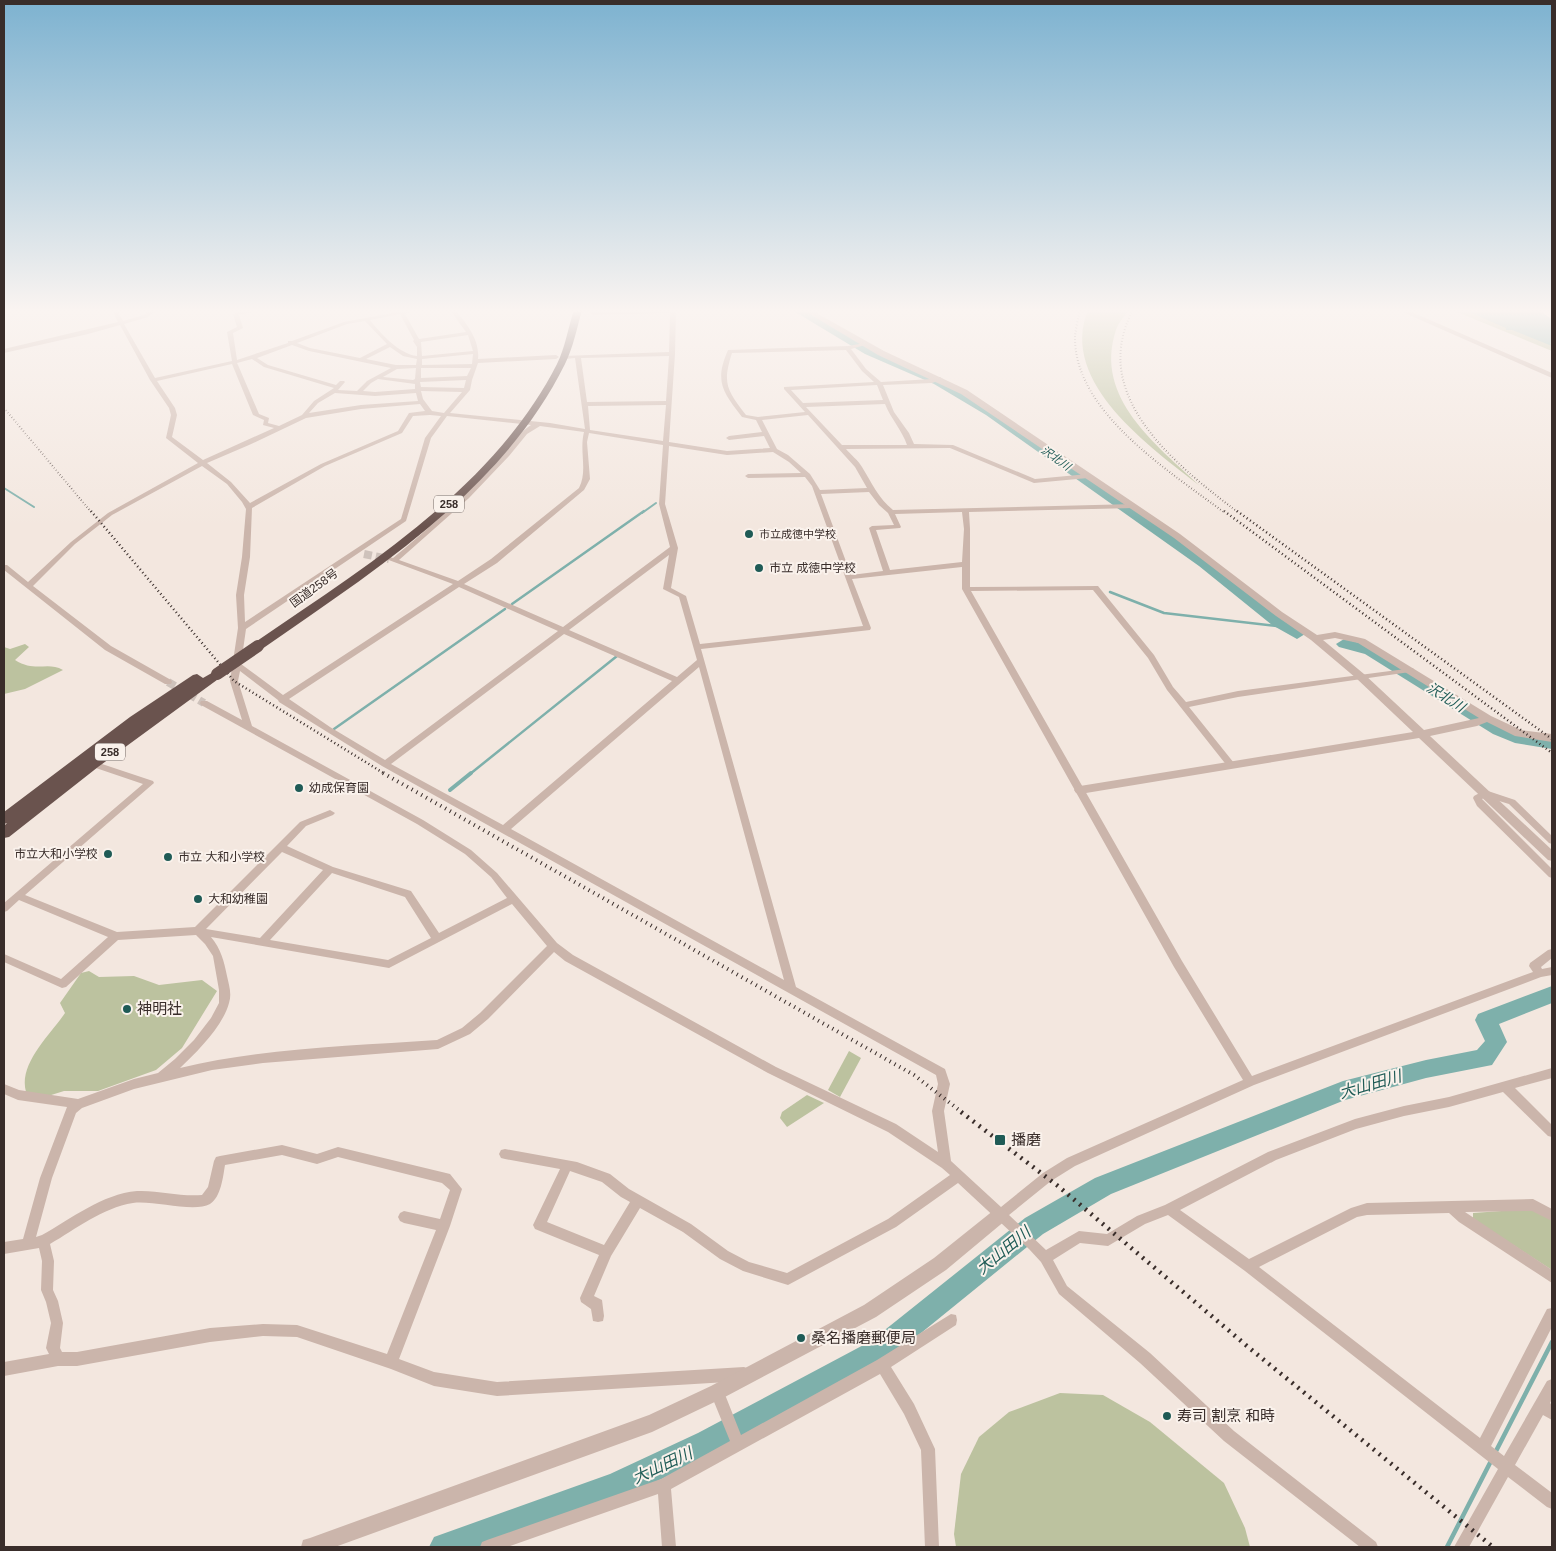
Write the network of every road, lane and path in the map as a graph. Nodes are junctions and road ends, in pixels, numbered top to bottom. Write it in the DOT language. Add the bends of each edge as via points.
graph roads {
  1 [pos="155,382"];
  2 [pos="242,382"];
  3 [pos="322,382"];
  4 [pos="369,382"];
  5 [pos="416,382"];
  6 [pos="469,382"];
  7 [pos="550,382"];
  8 [pos="581,382"];
  9 [pos="671,382"];
  10 [pos="724,382"];
  11 [pos="891,382"];
  12 [pos="941,382"];
  13 [pos="879,383"];
  14 [pos="338,387"];
  15 [pos="418,390"];
  16 [pos="467,390"];
  17 [pos="358,393"];
  18 [pos="422,402"];
  19 [pos="888,402"];
  20 [pos="670,403"];
  21 [pos="584,404"];
  22 [pos="801,405"];
  23 [pos="809,412"];
  24 [pos="430,413"];
  25 [pos="304,416"];
  26 [pos="444,416"];
  27 [pos="758,419"];
  28 [pos="522,422"];
  29 [pos="539,424"];
  30 [pos="280,428"];
  31 [pos="588,432"];
  32 [pos="765,434"];
  33 [pos="729,438"];
  34 [pos="666,444"];
  35 [pos="912,446"];
  36 [pos="841,447"];
  37 [pos="774,450"];
  38 [pos="202,463"];
  39 [pos="748,476"];
  40 [pos="808,476"];
  41 [pos="1084,476"];
  42 [pos="871,490"];
  43 [pos="817,492"];
  44 [pos="1131,506"];
  45 [pos="248,507"];
  46 [pos="1117,507"];
  47 [pos="965,510"];
  48 [pos="891,512"];
  49 [pos="674,548"];
  50 [pos="966,564"];
  51 [pos="4,567"];
  52 [pos="886,573"];
  53 [pos="848,577"];
  54 [pos="459,584"];
  55 [pos="28,585"];
  56 [pos="966,590"];
  57 [pos="242,628"];
  58 [pos="566,630"];
  59 [pos="1315,638"];
  60 [pos="698,647"];
  61 [pos="701,661"];
  62 [pos="236,664"];
  63 [pos="1405,671"];
  64 [pos="213,672"];
  65 [pos="1360,676"];
  66 [pos="678,681"];
  67 [pos="168,682"];
  68 [pos="282,700"];
  69 [pos="204,703"];
  70 [pos="1184,706"];
  71 [pos="1483,720"];
  72 [pos="248,727"];
  73 [pos="1422,734"];
  74 [pos="1552,738"];
  75 [pos="93,764"];
  76 [pos="385,764"];
  77 [pos="1231,765"];
  78 [pos="1080,790"];
  79 [pos="1485,793"];
  80 [pos="330,813"];
  81 [pos="4,819"];
  82 [pos="504,830"];
  83 [pos="4,833"];
  84 [pos="1552,841"];
  85 [pos="280,847"];
  86 [pos="1552,856"];
  87 [pos="330,869"];
  88 [pos="1552,875"];
  89 [pos="18,896"];
  90 [pos="512,899"];
  91 [pos="4,908"];
  92 [pos="198,930"];
  93 [pos="116,936"];
  94 [pos="437,939"];
  95 [pos="262,942"];
  96 [pos="553,946"];
  97 [pos="1552,953"];
  98 [pos="4,958"];
  99 [pos="1552,971"];
  100 [pos="1540,973"];
  101 [pos="792,990"];
  102 [pos="1552,1073"];
  103 [pos="160,1078"];
  104 [pos="1250,1082"];
  105 [pos="1506,1087"];
  106 [pos="4,1090"];
  107 [pos="78,1104"];
  108 [pos="1552,1132"];
  109 [pos="505,1154"];
  110 [pos="946,1164"];
  111 [pos="567,1166"];
  112 [pos="959,1176"];
  113 [pos="638,1200"];
  114 [pos="1451,1207"];
  115 [pos="1169,1209"];
  116 [pos="1552,1215"];
  117 [pos="404,1217"];
  118 [pos="1003,1217"];
  119 [pos="444,1226"];
  120 [pos="43,1241"];
  121 [pos="28,1242"];
  122 [pos="1033,1245"];
  123 [pos="4,1248"];
  124 [pos="607,1252"];
  125 [pos="1045,1258"];
  126 [pos="1249,1268"];
  127 [pos="1552,1277"];
  128 [pos="1552,1314"];
  129 [pos="598,1316"];
  130 [pos="952,1320"];
  131 [pos="58,1359"];
  132 [pos="392,1362"];
  133 [pos="882,1365"];
  134 [pos="4,1369"];
  135 [pos="752,1374"];
  136 [pos="1552,1386"];
  137 [pos="719,1397"];
  138 [pos="1547,1409"];
  139 [pos="737,1442"];
  140 [pos="1483,1450"];
  141 [pos="1503,1465"];
  142 [pos="664,1485"];
  143 [pos="1552,1502"];
  144 [pos="496,1546"];
  145 [pos="666,1546"];
  146 [pos="310,1547"];
  147 [pos="932,1547"];
  148 [pos="1371,1547"];
  149 [pos="1461,1547"];
  1 -- 38 [label="street" via="174,415 169,438"];
  2 -- 30 [label="street" via="256,415 267,419 265,424"];
  3 -- 14 [label="street"];
  4 -- 17 [label="street"];
  5 -- 15 [label="street"];
  6 -- 16 [label="street"];
  7 -- 28 [label="highway, 国道258号 / 258" via="545,395"];
  8 -- 21 [label="street"];
  9 -- 20 [label="street"];
  10 -- 27 [label="street" via="744,416"];
  11 -- 13 [label="street"];
  12 -- 41 [label="street" via="986,406"];
  13 -- 19 [label="street"];
  13 -- 22 [label="street" via="786,388"];
  14 -- 17 [label="street"];
  14 -- 25 [label="street" via="316,402"];
  15 -- 16 [label="street"];
  15 -- 17 [label="street"];
  15 -- 18 [label="street"];
  16 -- 26 [label="street"];
  18 -- 24 [label="street"];
  18 -- 25 [label="street" via="362,406"];
  19 -- 22 [label="street"];
  19 -- 35 [label="street"];
  20 -- 21 [label="street"];
  20 -- 34 [label="street"];
  21 -- 31 [label="street"];
  22 -- 23 [label="street"];
  23 -- 27 [label="street"];
  23 -- 36 [label="street"];
  24 -- 26 [label="street"];
  24 -- 45 [label="street" via="411,414 400,432 323,464"];
  25 -- 30 [label="street"];
  26 -- 28 [label="street"];
  26 -- 57 [label="street" via="428,438 404,520 361,553"];
  27 -- 32 [label="street"];
  28 -- 29 [label="street"];
  28 -- 64 [label="highway, 国道258号 / 258, bridge" via="464,489 416,531"];
  29 -- 31 [label="street"];
  29 -- 54 [label="street" via="532,425 463,499 392,559"];
  30 -- 38 [label="street"];
  31 -- 34 [label="street"];
  31 -- 54 [label="street" via="584,442 587,479 582,489 494,561"];
  32 -- 33 [label="street"];
  32 -- 37 [label="street"];
  34 -- 37 [label="street" via="727,453"];
  34 -- 49 [label="street" via="662,504"];
  35 -- 36 [label="street"];
  35 -- 41 [label="street" via="957,447 1034,481"];
  36 -- 42 [label="street" via="858,466"];
  37 -- 40 [label="street"];
  38 -- 45 [label="street" via="229,483"];
  38 -- 55 [label="street" via="110,514"];
  39 -- 40 [label="street"];
  40 -- 43 [label="street"];
  41 -- 44 [label="street"];
  42 -- 43 [label="street"];
  42 -- 48 [label="street"];
  43 -- 53 [label="street"];
  44 -- 46 [label="street"];
  44 -- 59 [label="street" via="1201,553"];
  45 -- 57 [label="street" via="246,557 240,595"];
  46 -- 47 [label="street"];
  47 -- 48 [label="street"];
  47 -- 50 [label="street"];
  48 -- 52 [label="street" via="898,527 872,528"];
  49 -- 58 [label="street"];
  49 -- 60 [label="street" via="667,589 682,596"];
  50 -- 52 [label="street"];
  50 -- 56 [label="street"];
  51 -- 55 [label="street"];
  52 -- 53 [label="street"];
  53 -- 60 [label="street" via="867,628"];
  54 -- 58 [label="street"];
  54 -- 68 [label="street"];
  55 -- 67 [label="street" via="108,648"];
  56 -- 70 [label="street" via="1095,588 1151,657"];
  56 -- 78 [label="street"];
  57 -- 62 [label="street"];
  58 -- 66 [label="street"];
  58 -- 76 [label="street"];
  59 -- 63 [label="street" via="1335,635 1361,641"];
  59 -- 65 [label="street"];
  60 -- 61 [label="street"];
  61 -- 66 [label="street"];
  61 -- 101 [label="street"];
  62 -- 68 [label="street"];
  62 -- 72 [label="street" via="234,681"];
  63 -- 65 [label="street"];
  63 -- 71 [label="street"];
  64 -- 75 [label="highway, 国道258号 / 258"];
  64 -- 81 [label="highway, 国道258号 / 258" via="135,720"];
  65 -- 70 [label="street" via="1238,694"];
  65 -- 73 [label="street"];
  66 -- 82 [label="street"];
  68 -- 76 [label="street"];
  69 -- 72 [label="street"];
  70 -- 77 [label="street"];
  71 -- 73 [label="street"];
  71 -- 74 [label="street" via="1519,733"];
  72 -- 90 [label="street" via="468,852 494,875"];
  73 -- 77 [label="street"];
  73 -- 79 [label="street"];
  75 -- 83 [label="highway, 国道258号 / 258"];
  75 -- 89 [label="street" via="150,783"];
  76 -- 82 [label="street"];
  77 -- 78 [label="street"];
  78 -- 104 [label="street" via="1178,964"];
  79 -- 84 [label="street" via="1512,802"];
  79 -- 86 [label="street"];
  79 -- 88 [label="street" via="1477,798 1480,804"];
  80 -- 85 [label="street" via="303,824"];
  82 -- 101 [label="street"];
  85 -- 87 [label="street"];
  85 -- 92 [label="street"];
  87 -- 94 [label="street" via="408,894"];
  87 -- 95 [label="street"];
  89 -- 91 [label="street"];
  89 -- 93 [label="street"];
  90 -- 94 [label="street"];
  90 -- 96 [label="street"];
  92 -- 93 [label="street"];
  92 -- 95 [label="street"];
  92 -- 103 [label="street" via="218,952 225,989 224,1003 188,1053"];
  93 -- 98 [label="street" via="62,984"];
  94 -- 95 [label="street" via="388,964"];
  96 -- 103 [label="street" via="466,1032 438,1044 255,1059 212,1065"];
  96 -- 110 [label="street" via="607,980 772,1070 892,1128"];
  97 -- 100 [label="street" via="1534,966"];
  99 -- 100 [label="street"];
  100 -- 104 [label="street"];
  101 -- 110 [label="street" via="941,1072 944,1084 938,1111"];
  102 -- 105 [label="street"];
  103 -- 107 [label="street"];
  104 -- 118 [label="street" via="1071,1162 1047,1177"];
  105 -- 108 [label="street"];
  105 -- 115 [label="street" via="1355,1124 1272,1156"];
  106 -- 107 [label="street"];
  107 -- 121 [label="street" via="72,1110 46,1178"];
  109 -- 111 [label="street"];
  110 -- 112 [label="street"];
  111 -- 113 [label="street" via="606,1178"];
  111 -- 124 [label="street" via="539,1225"];
  112 -- 113 [label="street" via="892,1223 788,1279 747,1267 724,1256 687,1228"];
  112 -- 118 [label="street"];
  113 -- 124 [label="street"];
  114 -- 116 [label="street" via="1534,1205"];
  114 -- 126 [label="street" via="1355,1212"];
  114 -- 127 [label="street"];
  115 -- 125 [label="street" via="1108,1240 1079,1237"];
  115 -- 126 [label="street"];
  117 -- 119 [label="street"];
  118 -- 122 [label="street"];
  118 -- 135 [label="street" via="870,1311"];
  119 -- 120 [label="street" via="456,1189 446,1178 338,1152 317,1159 282,1150 220,1161 212,1193 206,1200 196,1203 153,1196 114,1202"];
  119 -- 132 [label="street"];
  120 -- 121 [label="street"];
  120 -- 131 [label="street" via="48,1261 47,1290 57,1322 54,1348"];
  121 -- 123 [label="street"];
  122 -- 125 [label="street"];
  124 -- 129 [label="street" via="586,1298 597,1304"];
  125 -- 148 [label="street" via="1063,1290 1145,1358 1229,1436"];
  126 -- 140 [label="street"];
  128 -- 140 [label="street"];
  130 -- 133 [label="street"];
  131 -- 132 [label="street" via="77,1359 210,1335 297,1330"];
  131 -- 134 [label="street"];
  132 -- 135 [label="street" via="434,1379 497,1389"];
  133 -- 139 [label="street"];
  133 -- 147 [label="street" via="909,1409 928,1449"];
  135 -- 137 [label="street"];
  136 -- 138 [label="street"];
  137 -- 139 [label="street"];
  137 -- 146 [label="street"];
  138 -- 141 [label="street"];
  139 -- 142 [label="street"];
  140 -- 141 [label="street"];
  141 -- 143 [label="street"];
  141 -- 149 [label="street"];
  142 -- 144 [label="street"];
  142 -- 145 [label="street"];
}
